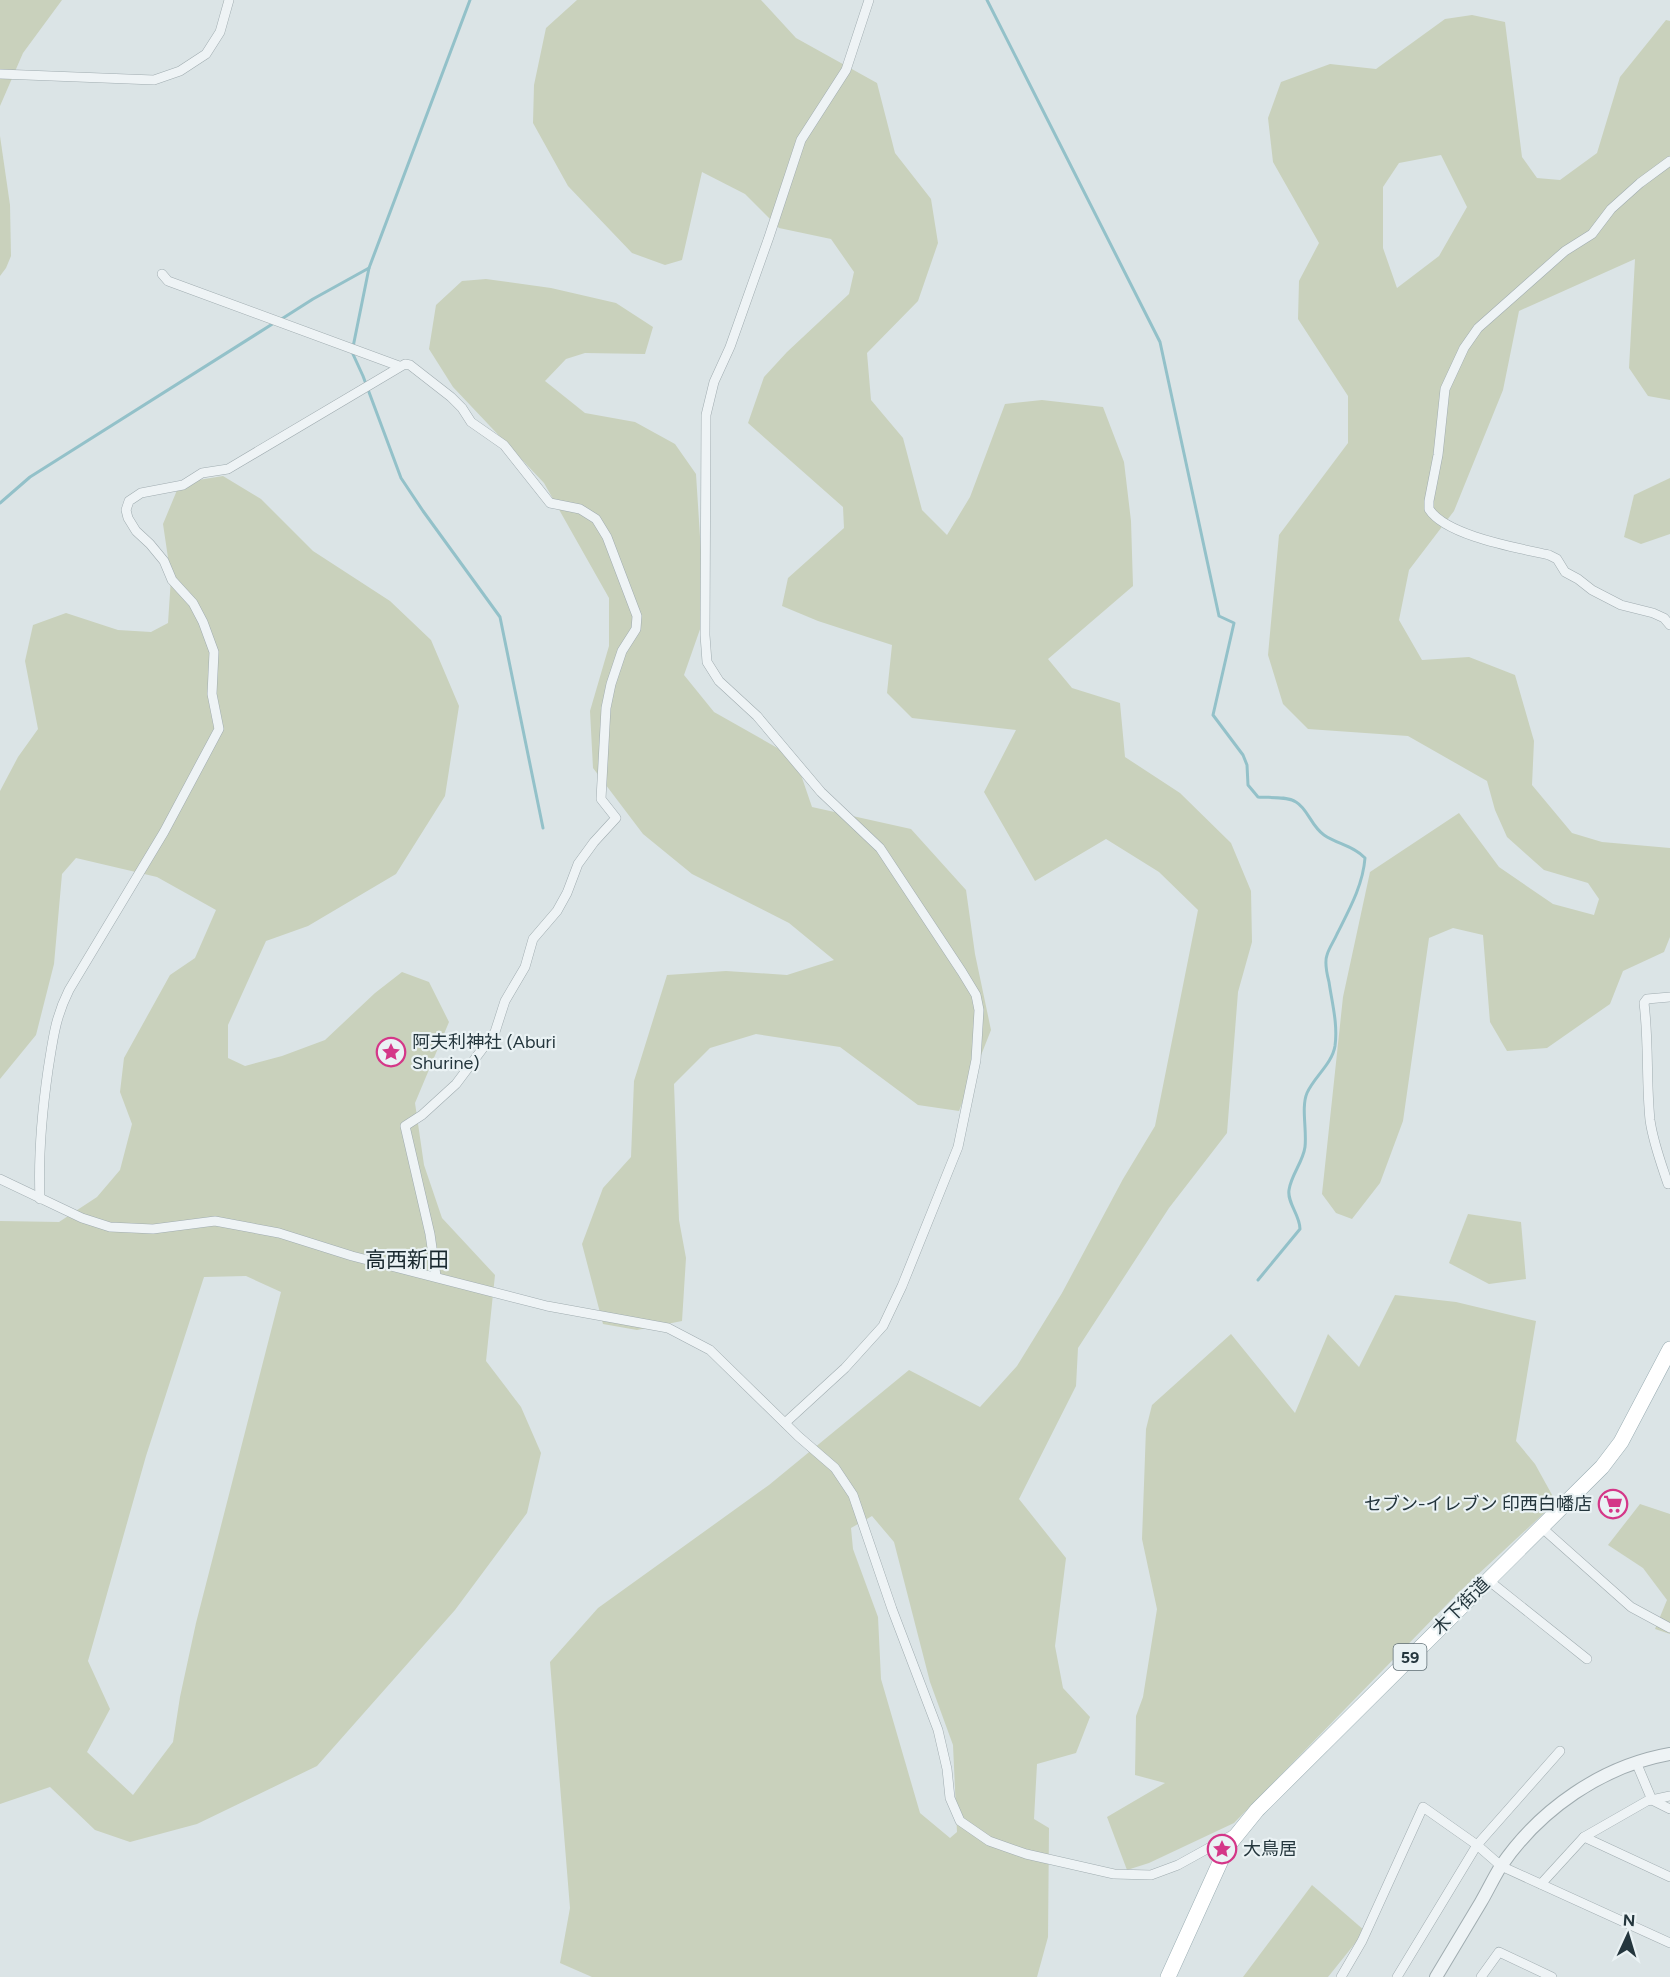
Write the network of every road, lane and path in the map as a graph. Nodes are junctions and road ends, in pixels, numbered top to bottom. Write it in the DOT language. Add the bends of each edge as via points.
graph roads {
  1 [pos="229,0"];
  2 [pos="869,0"];
  3 [pos="0,74"];
  4 [pos="1670,161"];
  5 [pos="162,274"];
  6 [pos="399,366"];
  7 [pos="1670,625"];
  8 [pos="1670,998"];
  9 [pos="0,1179"];
  10 [pos="1668,1184"];
  11 [pos="40,1199"];
  12 [pos="435,1276"];
  13 [pos="1670,1349"];
  14 [pos="785,1423"];
  15 [pos="1541,1527"];
  16 [pos="1488,1580"];
  17 [pos="1670,1628"];
  18 [pos="1587,1659"];
  19 [pos="1560,1750"];
  20 [pos="1670,1754"];
  21 [pos="1636,1762"];
  22 [pos="1670,1796"];
  23 [pos="1652,1800"];
  24 [pos="1670,1809"];
  25 [pos="1238,1832"];
  26 [pos="1584,1837"];
  27 [pos="1477,1845"];
  28 [pos="1501,1866"];
  29 [pos="1670,1877"];
  30 [pos="1541,1884"];
  31 [pos="1670,1943"];
  32 [pos="1356,1951"];
  33 [pos="1168,1977"];
  34 [pos="1333,1977"];
  35 [pos="1341,1977"];
  36 [pos="1397,1977"];
  37 [pos="1436,1977"];
  38 [pos="1481,1977"];
  39 [pos="1552,1977"];
  1 -- 3 [label="street" via="220,32 206,54 180,71 154,80"];
  2 -- 14 [label="street" via="846,70 801,140 730,347 714,382 706,416 706,662 821,792 880,848 967,980 979,1010 976,1059 958,1147 902,1286 883,1326 845,1368"];
  4 -- 7 [label="street" via="1611,209 1592,234 1565,251 1478,328 1445,389 1429,501 1429,509 1441,522 1495,543 1549,555 1557,559 1565,572 1592,590 1621,605 1653,613"];
  5 -- 6 [label="street" via="168,281"];
  6 -- 11 [label="street" via="228,469 202,473 183,485 141,492 129,501 128,518 164,561 172,580 193,603 203,622 214,652 212,694 219,729 59,1012 43,1105"];
  6 -- 12 [label="street" via="410,365 451,397 471,422 504,445 550,503 580,509 596,519 607,537 637,616 636,629 622,651 606,708 601,798 616,818 578,864 558,911 533,939 525,967 505,1001 495,1032 456,1084 405,1126 430,1234"];
  8 -- 10 [label="street" via="1647,999 1644,1003 1650,1120"];
  9 -- 11 [label="street"];
  11 -- 12 [label="street" via="110,1227 153,1228 215,1221 279,1233"];
  12 -- 14 [label="street" via="547,1306 668,1328 710,1350"];
  13 -- 15 [label="main road, 木下街道 / 59" via="1621,1442 1602,1467"];
  14 -- 25 [label="street" via="835,1468 853,1495 938,1730 950,1798 960,1821 989,1841 1026,1854 1114,1875 1151,1875"];
  15 -- 16 [label="main road, 木下街道 / 59"];
  15 -- 17 [label="street" via="1631,1606"];
  16 -- 18 [label="street"];
  16 -- 25 [label="main road, 木下街道 / 59"];
  19 -- 27 [label="street"];
  20 -- 21 [label="street"];
  21 -- 23 [label="street"];
  21 -- 28 [label="street" via="1576,1792 1555,1808"];
  22 -- 23 [label="street"];
  23 -- 24 [label="street"];
  23 -- 26 [label="street"];
  25 -- 33 [label="main road, 木下街道 / 59" via="1219,1862"];
  26 -- 29 [label="street"];
  26 -- 30 [label="street"];
  27 -- 28 [label="street"];
  27 -- 32 [label="street" via="1423,1807"];
  27 -- 36 [label="street"];
  28 -- 30 [label="street"];
  28 -- 37 [label="street"];
  30 -- 31 [label="street"];
  32 -- 34 [label="street" via="1350,1953"];
  32 -- 35 [label="street"];
  38 -- 39 [label="street" via="1498,1953"];
}
